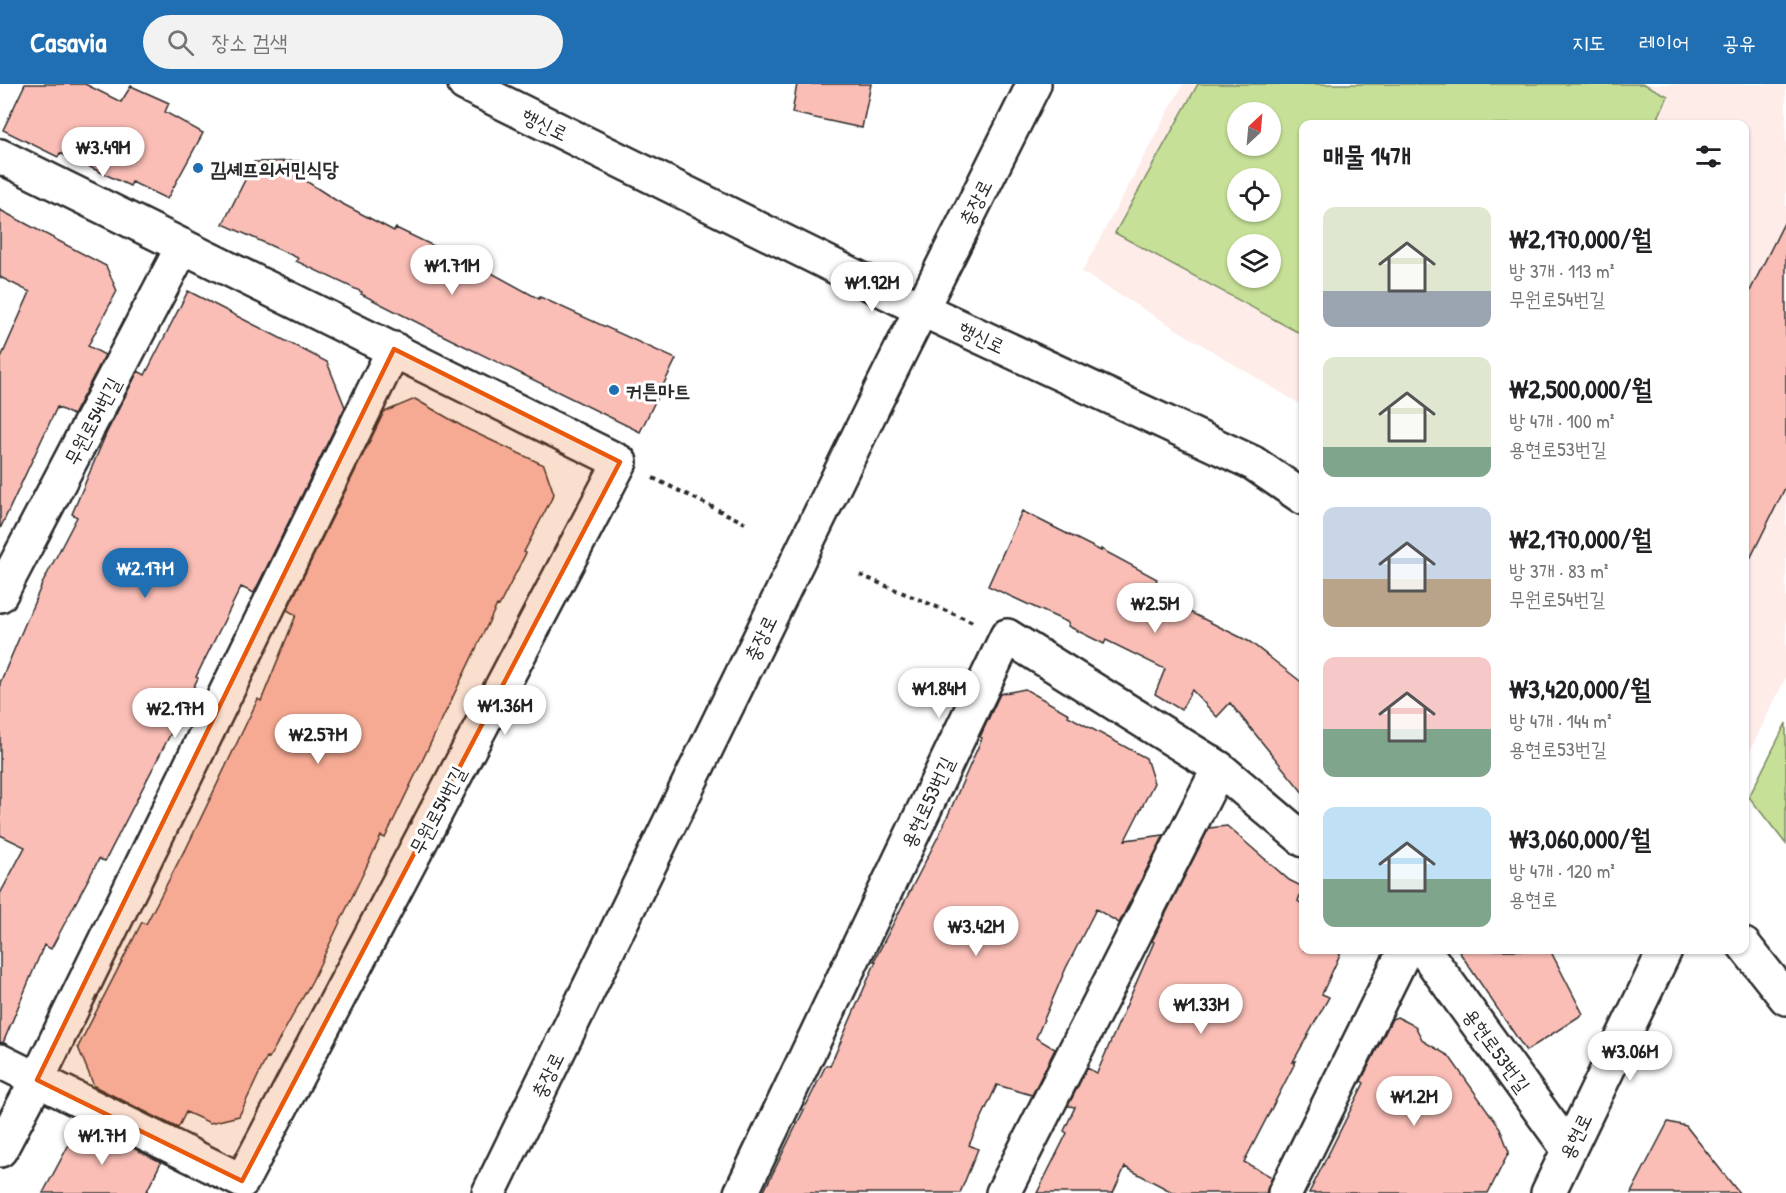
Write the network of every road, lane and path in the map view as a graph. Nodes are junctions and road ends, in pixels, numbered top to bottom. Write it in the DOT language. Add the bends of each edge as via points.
graph roads {
  1 [pos="465,84"];
  2 [pos="1034,84"];
  3 [pos="0,156"];
  4 [pos="183,246"];
  5 [pos="921,309"];
  6 [pos="394,349"];
  7 [pos="620,462"];
  8 [pos="1299,495"];
  9 [pos="745,523"];
  10 [pos="860,575"];
  11 [pos="0,596"];
  12 [pos="1006,636"];
  13 [pos="1219,768"];
  14 [pos="1299,836"];
  15 [pos="1749,951"];
  16 [pos="1403,954"];
  17 [pos="1427,954"];
  18 [pos="1663,954"];
  19 [pos="1786,999"];
  20 [pos="0,1061"];
  21 [pos="37,1080"];
  22 [pos="0,1150"];
  23 [pos="1569,1150"];
  24 [pos="489,1193"];
  25 [pos="741,1193"];
  26 [pos="1003,1193"];
  27 [pos="1286,1193"];
  28 [pos="1548,1193"];
  1 -- 5 [label="street, 행신로"];
  2 -- 5 [label="street, 충장로"];
  3 -- 4 [label="street"];
  4 -- 6 [label="street"];
  4 -- 11 [label="street, 무원로54번길"];
  5 -- 8 [label="street, 행신로" via="1253,463"];
  5 -- 24 [label="street, 충장로"];
  6 -- 7 [label="street"];
  6 -- 21 [label="street"];
  7 -- 9 [label="path"];
  7 -- 21 [label="street, 무원로54번길" via="242,1181"];
  10 -- 12 [label="path"];
  12 -- 13 [label="street"];
  12 -- 25 [label="street, 용현로53번길"];
  13 -- 14 [label="street"];
  13 -- 26 [label="street"];
  15 -- 19 [label="street"];
  16 -- 27 [label="street"];
  17 -- 23 [label="street, 용현로53번길"];
  18 -- 23 [label="street, 용현로"];
  20 -- 21 [label="street, 무원로54번길"];
  21 -- 22 [label="street"];
  23 -- 28 [label="street, 용현로"];
}
